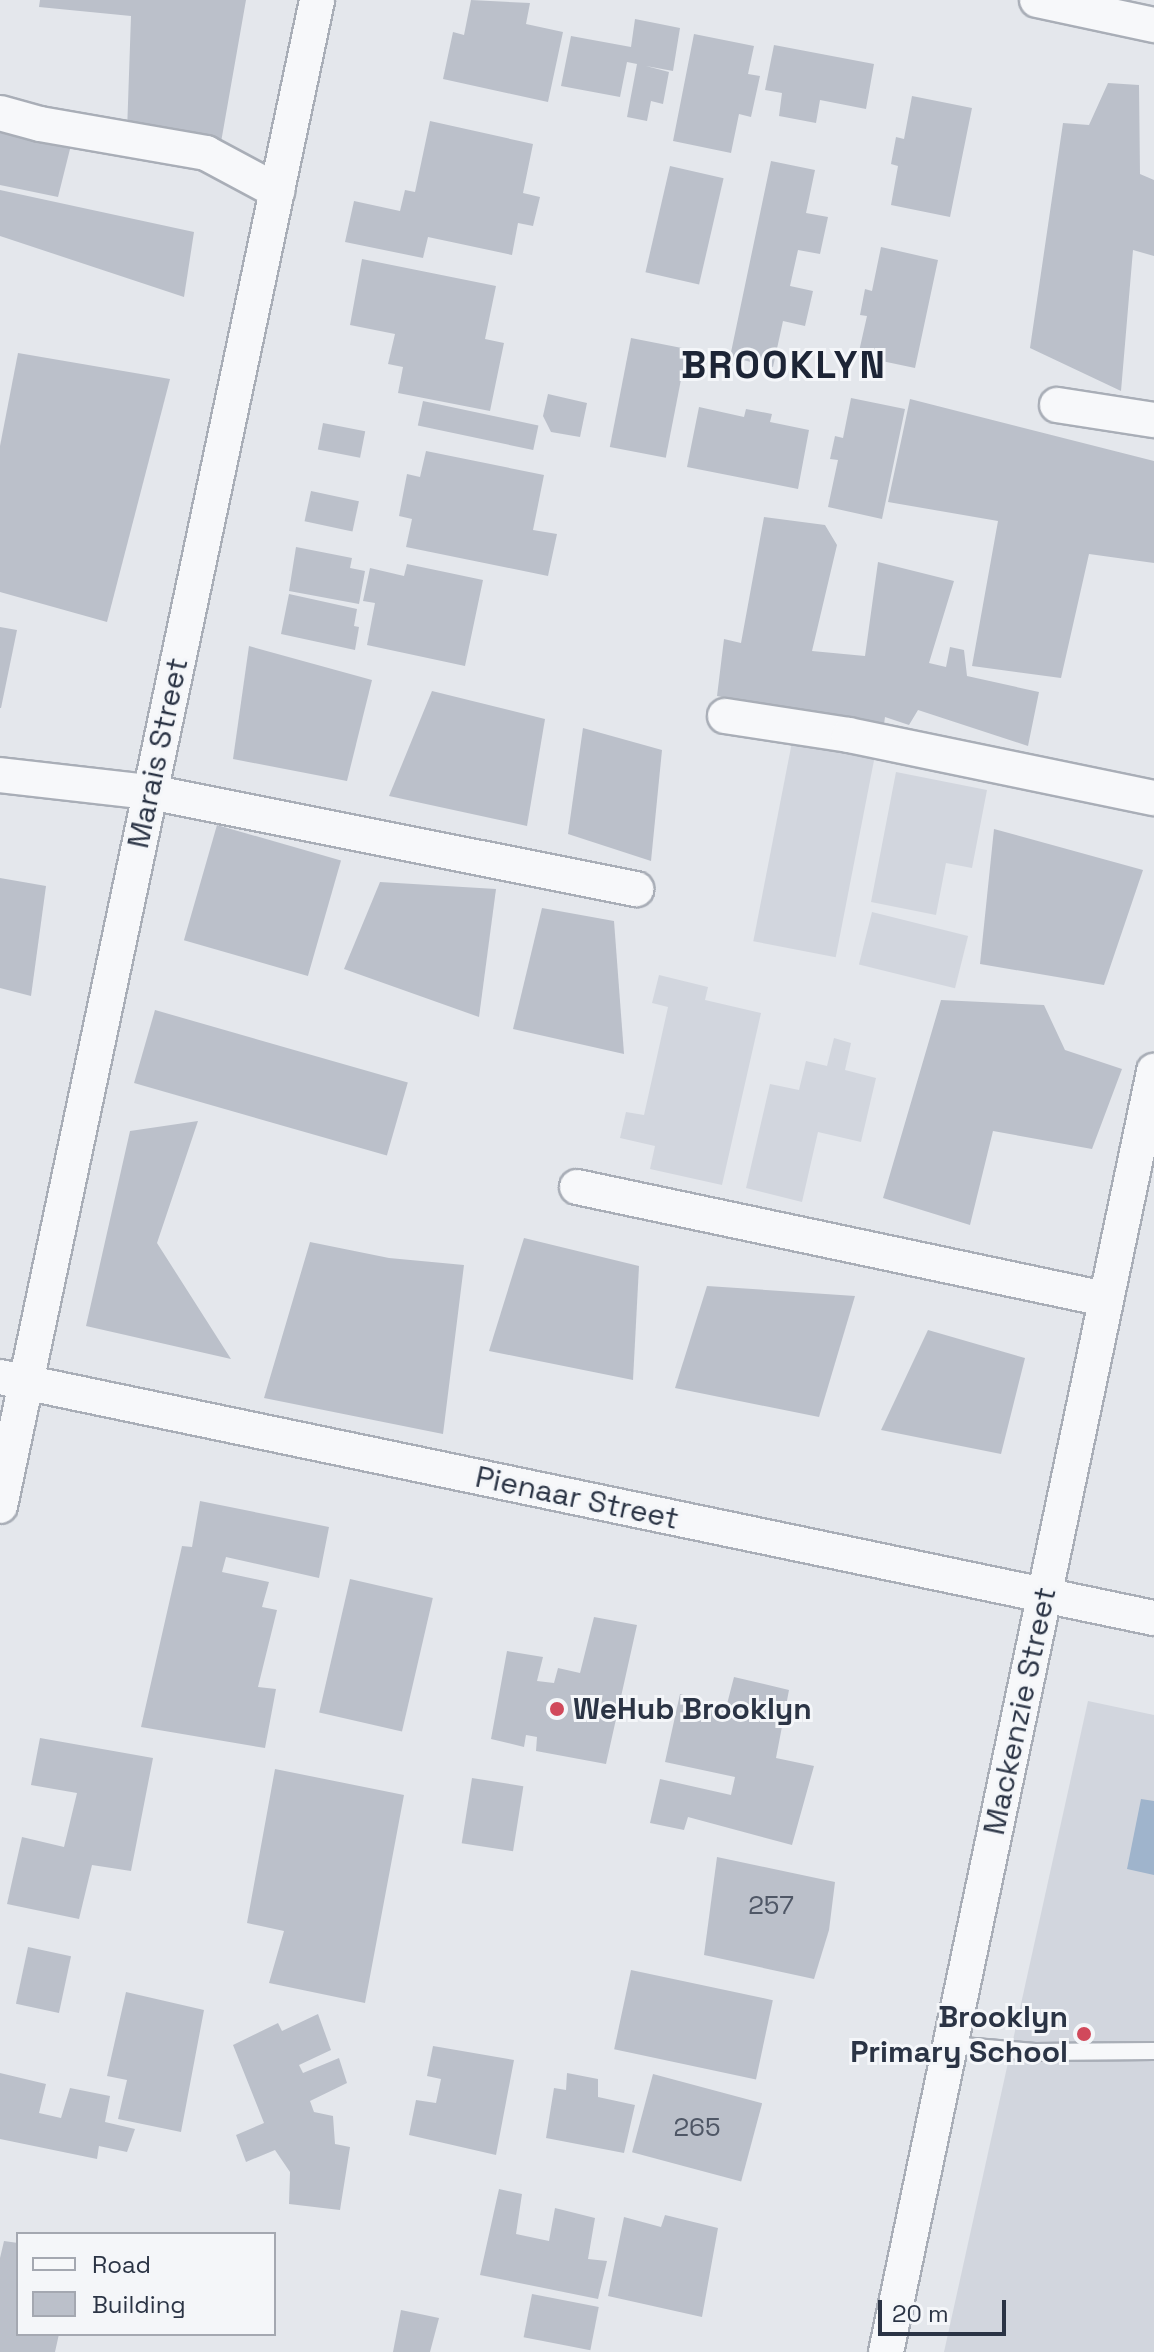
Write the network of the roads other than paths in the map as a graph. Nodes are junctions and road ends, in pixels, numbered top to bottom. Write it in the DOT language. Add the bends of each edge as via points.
graph roads {
  1 [pos="317,0"];
  2 [pos="1037,0"];
  3 [pos="1154,25"];
  4 [pos="0,113"];
  5 [pos="277,191"];
  6 [pos="1057,405"];
  7 [pos="1154,420"];
  8 [pos="725,716"];
  9 [pos="0,775"];
  10 [pos="150,792"];
  11 [pos="1154,798"];
  12 [pos="636,889"];
  13 [pos="1154,1071"];
  14 [pos="577,1187"];
  15 [pos="1105,1299"];
  16 [pos="13,1379"];
  17 [pos="0,1506"];
  18 [pos="1044,1596"];
  19 [pos="1154,1618"];
  20 [pos="950,2045"];
  21 [pos="1154,2051"];
  22 [pos="886,2352"];
  1 -- 5 [label="street, Marais Street"];
  2 -- 3 [label="street"];
  4 -- 5 [label="street" via="206,153"];
  5 -- 10 [label="street, Marais Street"];
  6 -- 7 [label="street"];
  8 -- 11 [label="street" via="849,735"];
  9 -- 10 [label="street"];
  10 -- 12 [label="street"];
  10 -- 16 [label="street, Marais Street"];
  13 -- 15 [label="street, Mackenzie Street"];
  14 -- 15 [label="street"];
  15 -- 18 [label="street, Mackenzie Street"];
  16 -- 17 [label="street, Marais Street"];
  16 -- 18 [label="street, Pienaar Street"];
  18 -- 19 [label="street, Pienaar Street"];
  18 -- 20 [label="street, Mackenzie Street"];
  20 -- 21 [label="lane" via="1035,2052"];
  20 -- 22 [label="street, Mackenzie Street"];
}
